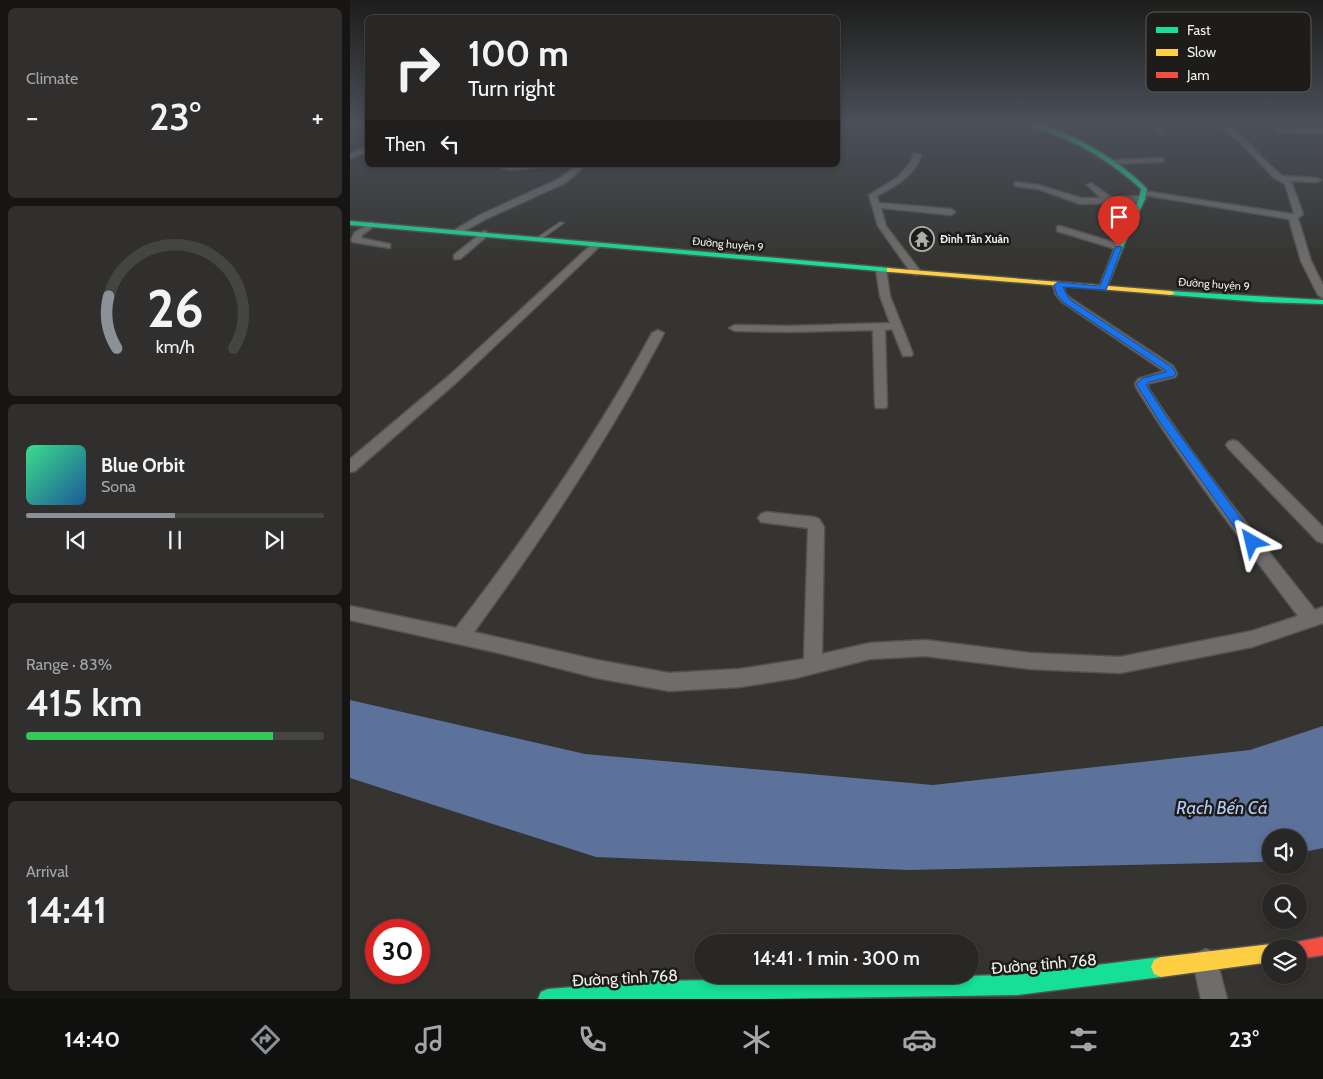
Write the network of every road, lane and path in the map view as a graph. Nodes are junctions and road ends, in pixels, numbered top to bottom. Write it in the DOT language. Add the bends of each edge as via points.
graph roads {
  1 [pos="577,169"];
  2 [pos="909,169"];
  3 [pos="1121,169"];
  4 [pos="1270,169"];
  5 [pos="1281,178"];
  6 [pos="1317,180"];
  7 [pos="1018,184"];
  8 [pos="1091,184"];
  9 [pos="1143,196"];
  10 [pos="1110,200"];
  11 [pos="876,205"];
  12 [pos="473,211"];
  13 [pos="951,212"];
  14 [pos="1293,217"];
  15 [pos="350,223"];
  16 [pos="562,223"];
  17 [pos="372,225"];
  18 [pos="1060,229"];
  19 [pos="442,231"];
  20 [pos="456,232"];
  21 [pos="484,234"];
  22 [pos="537,240"];
  23 [pos="596,245"];
  24 [pos="387,246"];
  25 [pos="1119,247"];
  26 [pos="457,257"];
  27 [pos="881,270"];
  28 [pos="916,272"];
  29 [pos="1058,285"];
  30 [pos="1103,288"];
  31 [pos="1323,295"];
  32 [pos="1323,302"];
  33 [pos="896,326"];
  34 [pos="879,327"];
  35 [pos="735,328"];
  36 [pos="658,333"];
  37 [pos="907,354"];
  38 [pos="881,405"];
  39 [pos="1233,445"];
  40 [pos="350,467"];
  41 [pos="766,518"];
  42 [pos="1323,537"];
  43 [pos="350,613"];
  44 [pos="1317,617"];
  45 [pos="460,637"];
  46 [pos="813,665"];
  47 [pos="1323,946"];
  48 [pos="1307,949"];
  49 [pos="1262,954"];
  50 [pos="1206,962"];
  51 [pos="801,994"];
  52 [pos="551,999"];
  53 [pos="1214,999"];
  1 -- 20 [label="street" via="562,181"];
  2 -- 11 [label="street" via="900,180 873,193"];
  3 -- 9 [label="street" via="1144,189"];
  4 -- 5 [label="street"];
  5 -- 6 [label="street"];
  5 -- 14 [label="street" via="1289,183 1299,214"];
  7 -- 10 [label="street" via="1039,187 1080,201"];
  8 -- 10 [label="street"];
  9 -- 10 [label="street"];
  9 -- 14 [label="street"];
  9 -- 25 [label="street"];
  11 -- 13 [label="street"];
  11 -- 28 [label="street" via="882,226"];
  12 -- 19 [label="street"];
  14 -- 31 [label="street" via="1306,261"];
  15 -- 17 [label="street, Đường huyện 9"];
  16 -- 22 [label="lane"];
  17 -- 19 [label="street, Đường huyện 9"];
  17 -- 24 [label="street" via="358,234 356,240"];
  18 -- 25 [label="street"];
  19 -- 20 [label="street, Đường huyện 9"];
  20 -- 21 [label="street, Đường huyện 9"];
  21 -- 22 [label="street, Đường huyện 9"];
  21 -- 26 [label="street"];
  22 -- 23 [label="street, Đường huyện 9"];
  23 -- 27 [label="street, Đường huyện 9"];
  23 -- 40 [label="street" via="455,377"];
  25 -- 30 [label="street"];
  27 -- 28 [label="street, Đường huyện 9"];
  27 -- 33 [label="street" via="885,296"];
  28 -- 29 [label="street, Đường huyện 9"];
  29 -- 30 [label="street, Đường huyện 9"];
  29 -- 44 [label="street" via="1066,300 1169,369 1171,374 1141,384 1164,422 1240,527"];
  30 -- 32 [label="street, Đường huyện 9"];
  33 -- 34 [label="street"];
  33 -- 37 [label="street"];
  34 -- 35 [label="street"];
  34 -- 38 [label="street"];
  36 -- 45 [label="street" via="631,385 533,539"];
  39 -- 42 [label="street"];
  41 -- 46 [label="street" via="814,523 816,527"];
  43 -- 45 [label="street"];
  44 -- 46 [label="street" via="1252,639 1120,665 1030,661 925,648 870,651"];
  45 -- 46 [label="street" via="669,682 740,678"];
  47 -- 48 [label="street"];
  49 -- 50 [label="street, Đường tỉnh 768"];
  50 -- 51 [label="street, Đường tỉnh 768" via="1017,985"];
  50 -- 53 [label="street"];
  51 -- 52 [label="street, Đường tỉnh 768" via="653,991"];
}
